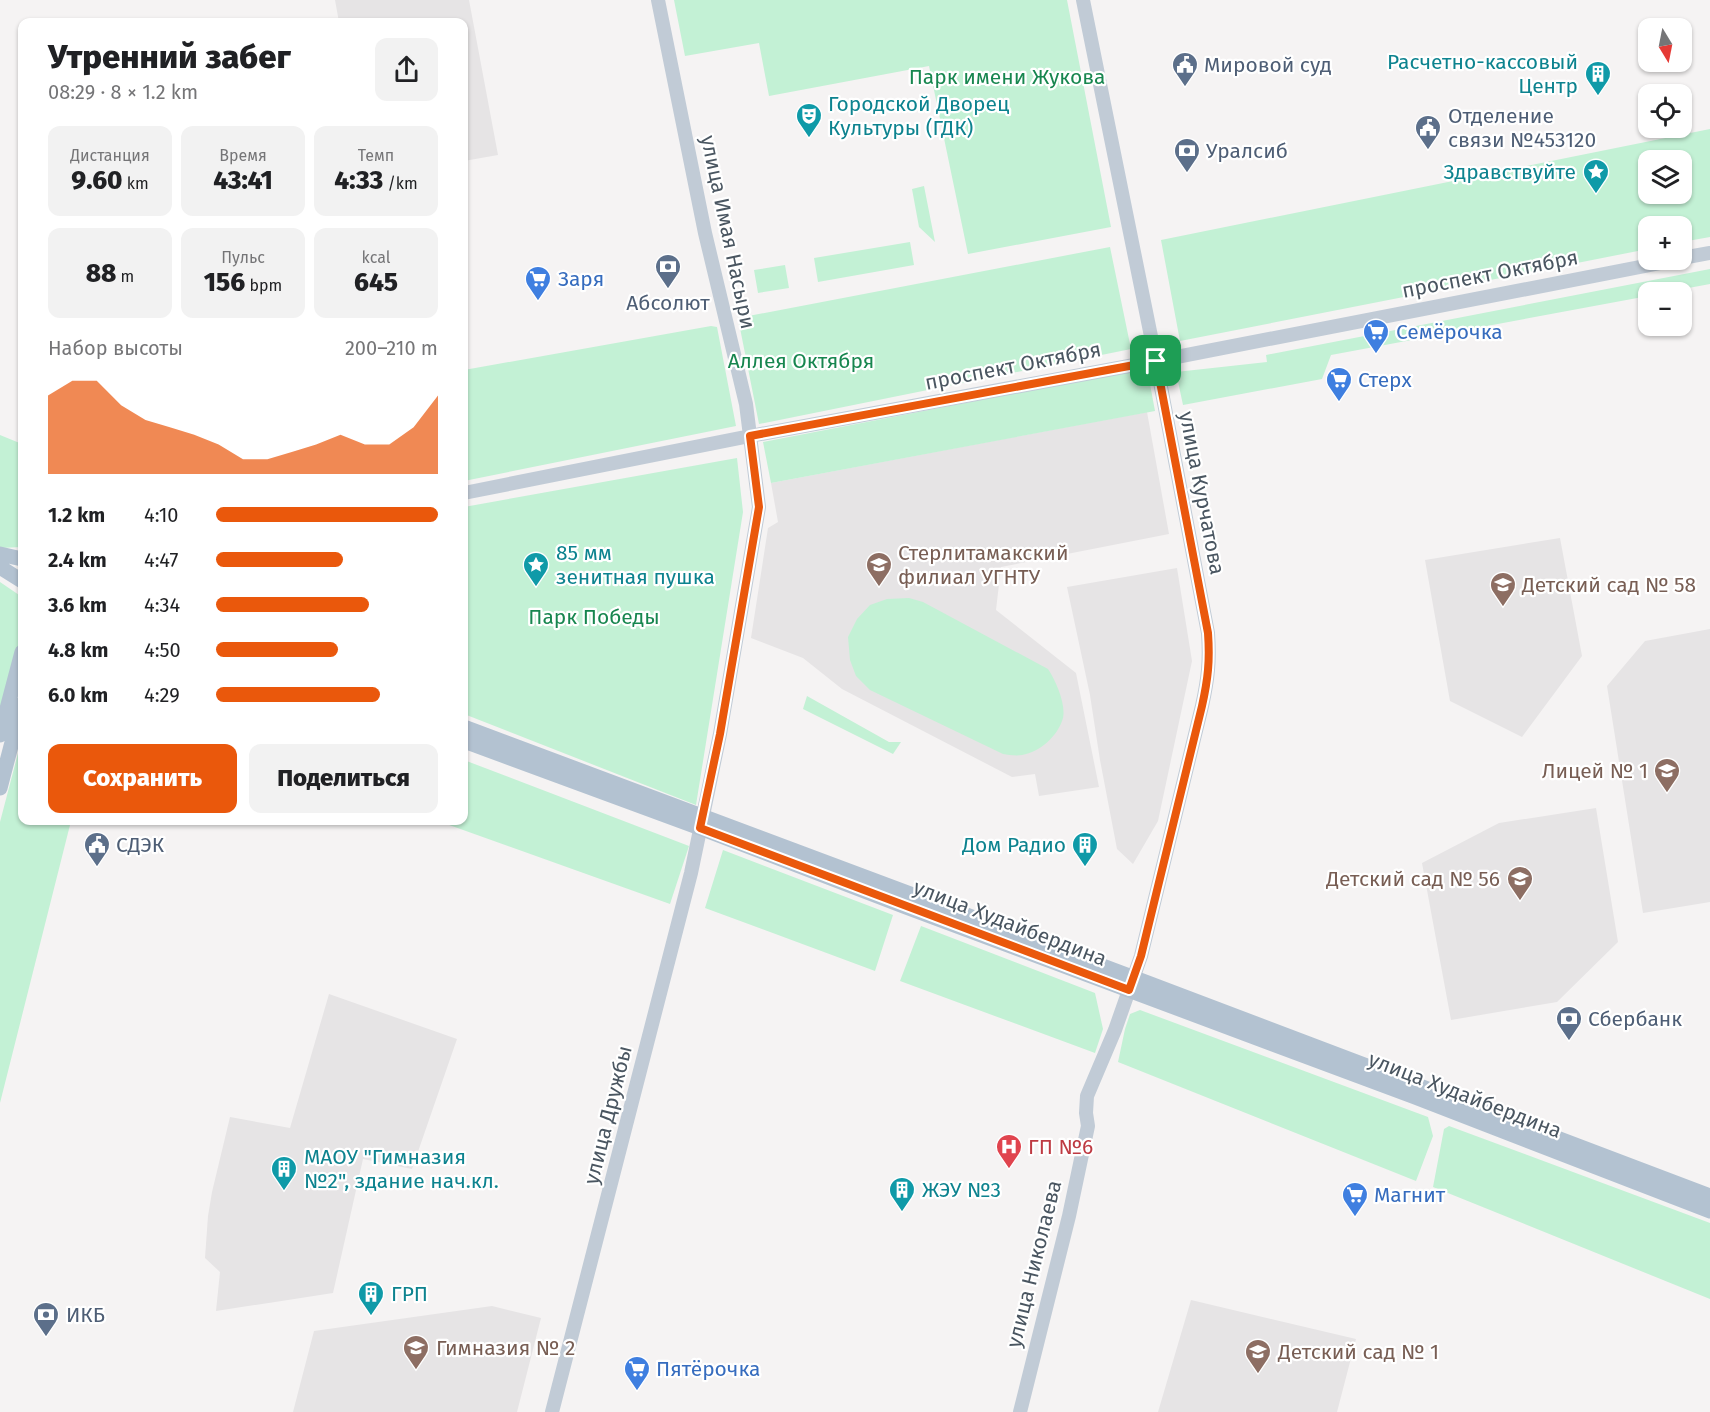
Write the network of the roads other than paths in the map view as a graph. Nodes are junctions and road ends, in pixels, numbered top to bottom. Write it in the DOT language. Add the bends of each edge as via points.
graph roads {
  1 [pos="658,0"];
  2 [pos="1083,0"];
  3 [pos="1710,253"];
  4 [pos="1692,256"];
  5 [pos="1638,267"];
  6 [pos="1156,361"];
  7 [pos="750,436"];
  8 [pos="468,493"];
  9 [pos="0,554"];
  10 [pos="18,558"];
  11 [pos="0,567"];
  12 [pos="18,578"];
  13 [pos="18,667"];
  14 [pos="18,719"];
  15 [pos="468,729"];
  16 [pos="0,735"];
  17 [pos="468,742"];
  18 [pos="0,788"];
  19 [pos="701,822"];
  20 [pos="1132,984"];
  21 [pos="1710,1196"];
  22 [pos="1710,1211"];
  23 [pos="552,1412"];
  24 [pos="1020,1412"];
  1 -- 7 [label="main road, улица Имая Насыри"];
  2 -- 6 [label="main road, улица Курчатова"];
  3 -- 4 [label="main road"];
  5 -- 6 [label="main road, проспект Октября"];
  6 -- 7 [label="main road, проспект Октября"];
  6 -- 20 [label="main road, улица Курчатова" via="1210,659 1208,681"];
  7 -- 8 [label="main road, проспект Октября"];
  7 -- 19 [label="main road, улица Имая Насыри" via="759,507"];
  9 -- 10 [label="main road"];
  11 -- 12 [label="main road"];
  13 -- 16 [label="main road"];
  14 -- 18 [label="main road"];
  15 -- 19 [label="main road, улица Худайбердина"];
  17 -- 19 [label="main road, улица Худайбердина"];
  19 -- 20 [label="main road, улица Худайбердина"];
  19 -- 23 [label="main road, улица Дружбы" via="669,963"];
  20 -- 21 [label="main road, улица Худайбердина"];
  20 -- 22 [label="main road, улица Худайбердина"];
  20 -- 24 [label="main road, улица Николаева" via="1088,1095 1088,1126"];
}
